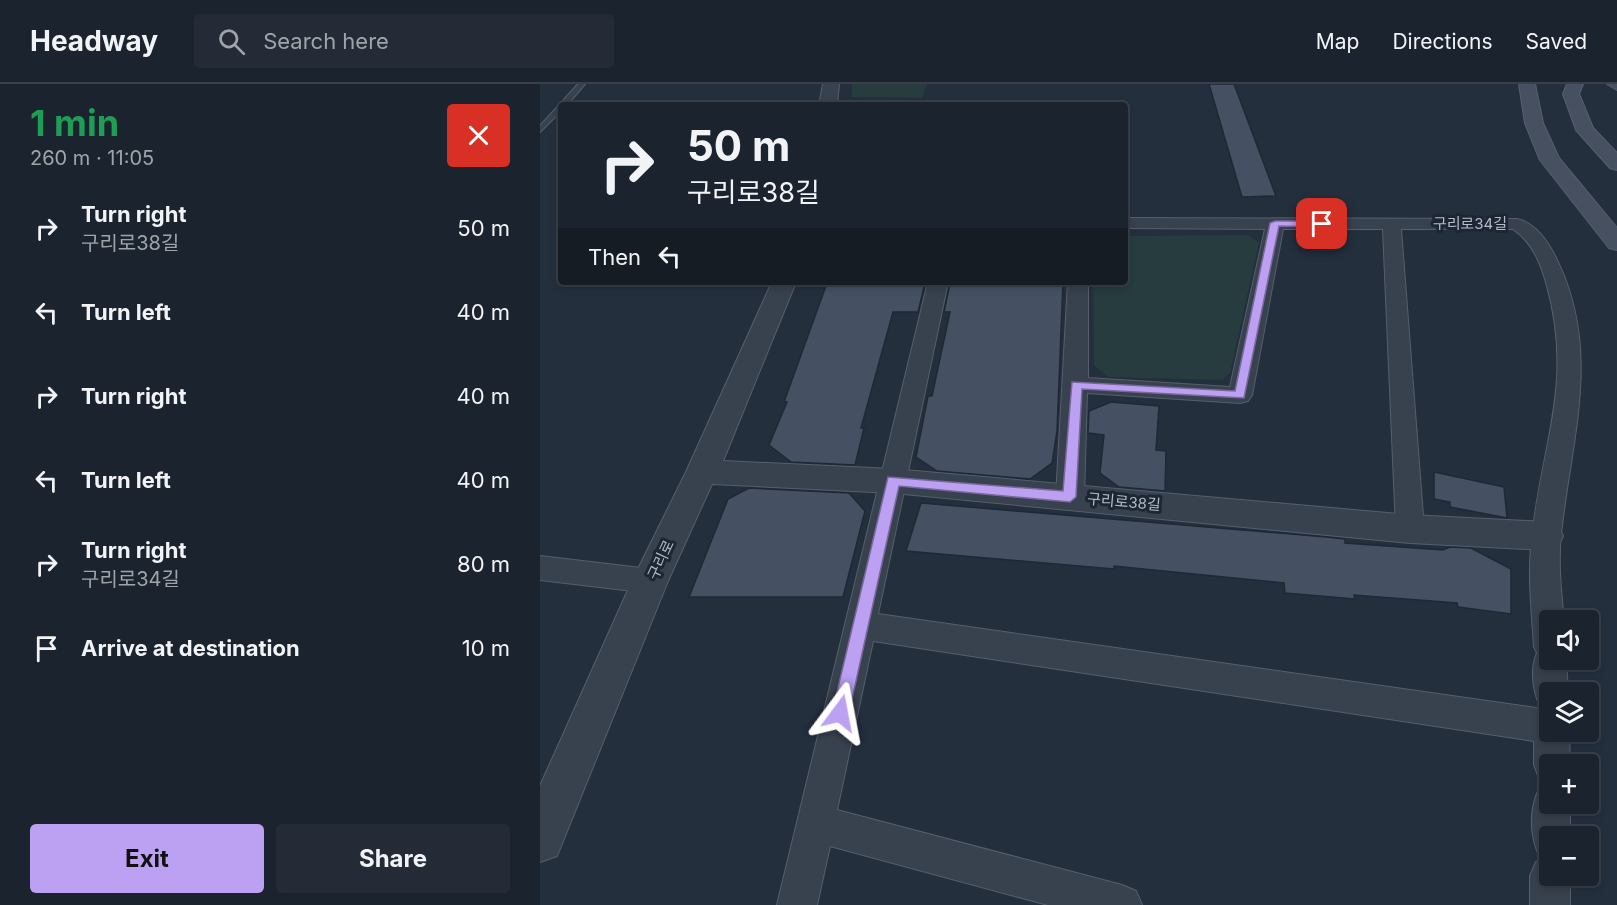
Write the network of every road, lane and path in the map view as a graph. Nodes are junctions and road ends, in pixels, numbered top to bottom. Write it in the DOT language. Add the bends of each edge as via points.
graph roads {
  1 [pos="582,84"];
  2 [pos="831,84"];
  3 [pos="1527,84"];
  4 [pos="1573,89"];
  5 [pos="566,102"];
  6 [pos="828,102"];
  7 [pos="558,110"];
  8 [pos="540,130"];
  9 [pos="1617,164"];
  10 [pos="1128,223"];
  11 [pos="1275,223"];
  12 [pos="1392,225"];
  13 [pos="1617,243"];
  14 [pos="783,285"];
  15 [pos="937,285"];
  16 [pos="1078,285"];
  17 [pos="1076,385"];
  18 [pos="702,472"];
  19 [pos="893,481"];
  20 [pos="1070,497"];
  21 [pos="1410,529"];
  22 [pos="1546,536"];
  23 [pos="540,568"];
  24 [pos="650,581"];
  25 [pos="1549,610"];
  26 [pos="860,625"];
  27 [pos="1539,725"];
  28 [pos="815,823"];
  29 [pos="540,839"];
  30 [pos="1550,886"];
  31 [pos="796,905"];
  32 [pos="1122,905"];
  33 [pos="1550,905"];
  1 -- 5 [label="lane"];
  2 -- 6 [label="street"];
  3 -- 13 [label="main road" via="1534,123 1550,160"];
  4 -- 9 [label="main road" via="1585,130"];
  7 -- 8 [label="lane"];
  10 -- 11 [label="street, 구리로34길"];
  11 -- 12 [label="street, 구리로34길"];
  11 -- 17 [label="street" via="1240,395"];
  12 -- 21 [label="street"];
  12 -- 22 [label="street, 구리로34길" via="1516,224 1531,233 1545,251 1565,306 1571,372 1571,396"];
  14 -- 18 [label="street, 구리로"];
  15 -- 19 [label="street"];
  16 -- 17 [label="street"];
  17 -- 20 [label="street"];
  18 -- 19 [label="street, 구리로38길"];
  18 -- 24 [label="street, 구리로"];
  19 -- 20 [label="street, 구리로38길"];
  19 -- 26 [label="street"];
  20 -- 21 [label="street, 구리로38길"];
  21 -- 22 [label="street, 구리로38길"];
  22 -- 25 [label="street, 구리로34길"];
  23 -- 24 [label="street"];
  24 -- 29 [label="street, 구리로"];
  26 -- 27 [label="street"];
  26 -- 28 [label="street"];
  28 -- 31 [label="street"];
  28 -- 32 [label="street"];
  30 -- 33 [label="street"];
}
